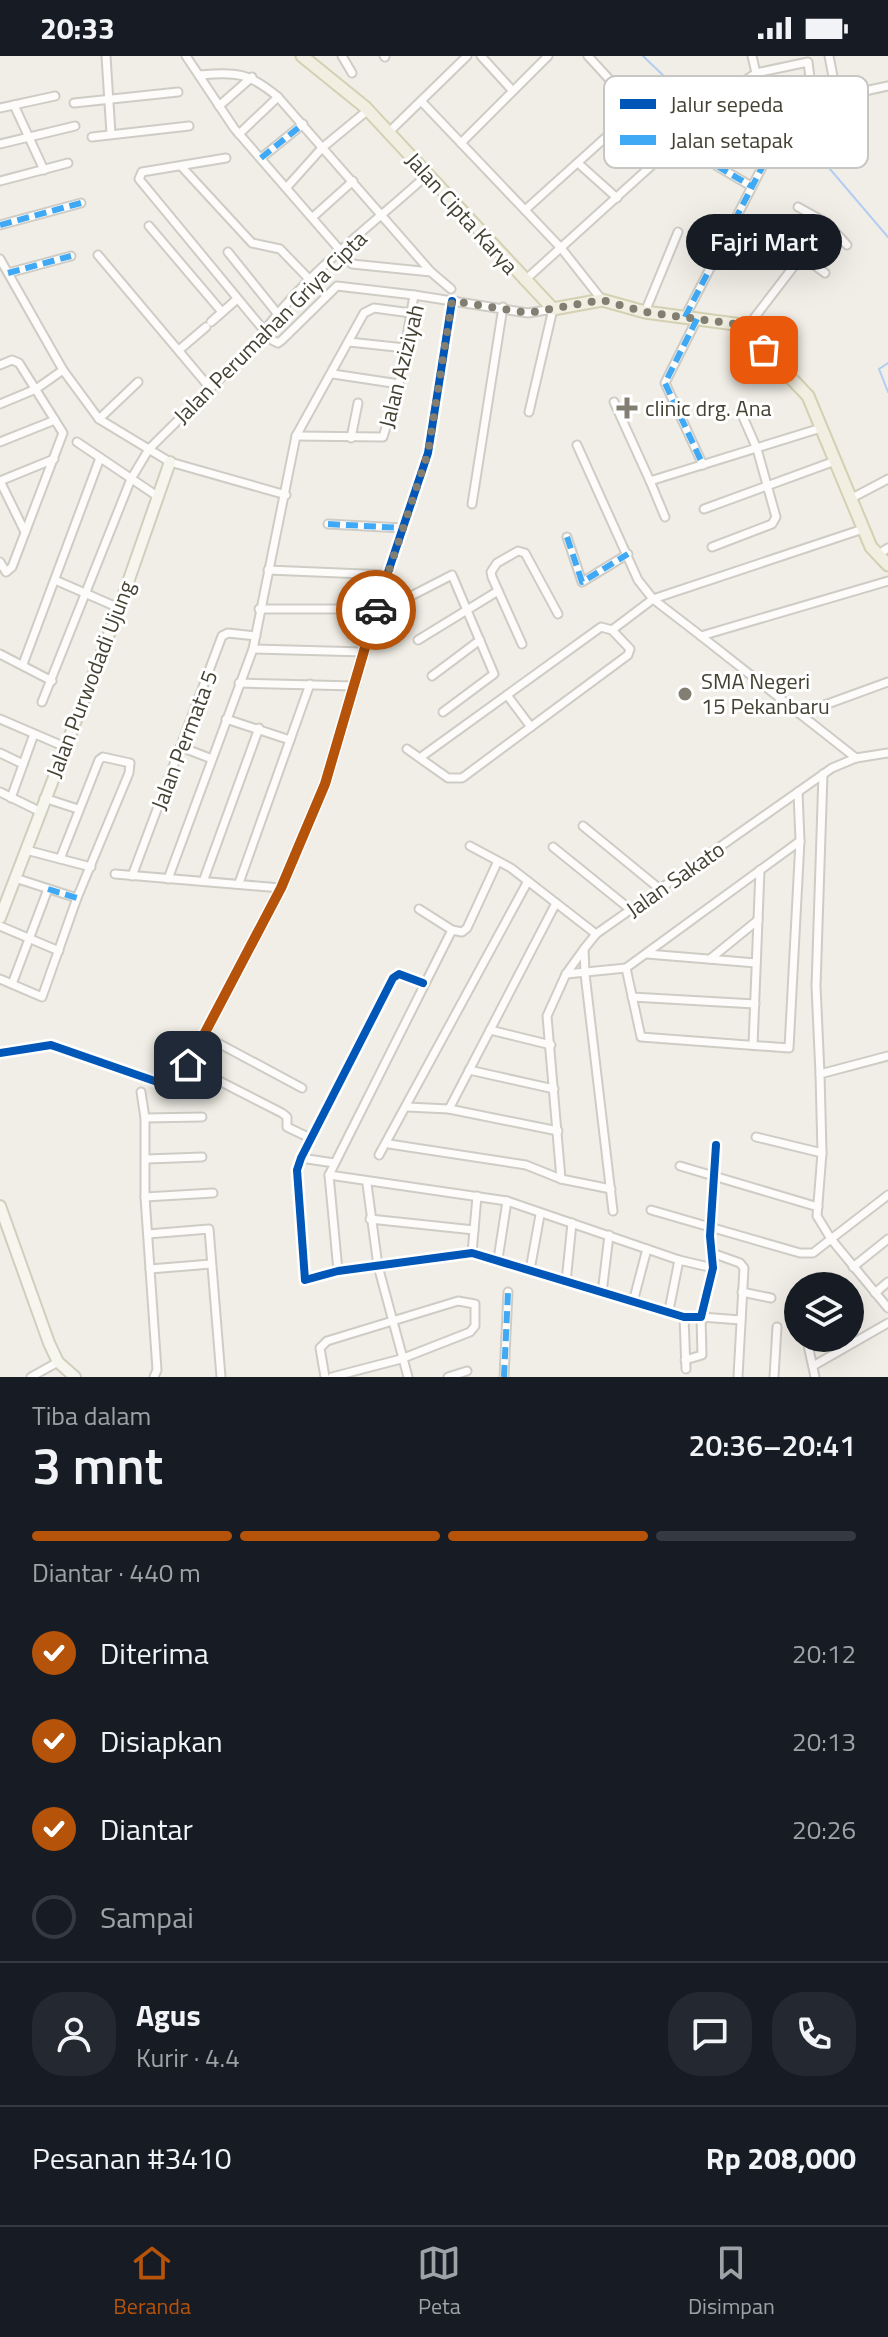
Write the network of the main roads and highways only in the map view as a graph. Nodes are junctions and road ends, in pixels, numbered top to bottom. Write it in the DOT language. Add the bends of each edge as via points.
graph roads {
  1 [pos="302,56"];
  2 [pos="888,565"];
  1 -- 2 [label="main road, Jalan Cipta Karya" via="368,110 553,309 602,300 745,330 800,384 863,529"];
}
